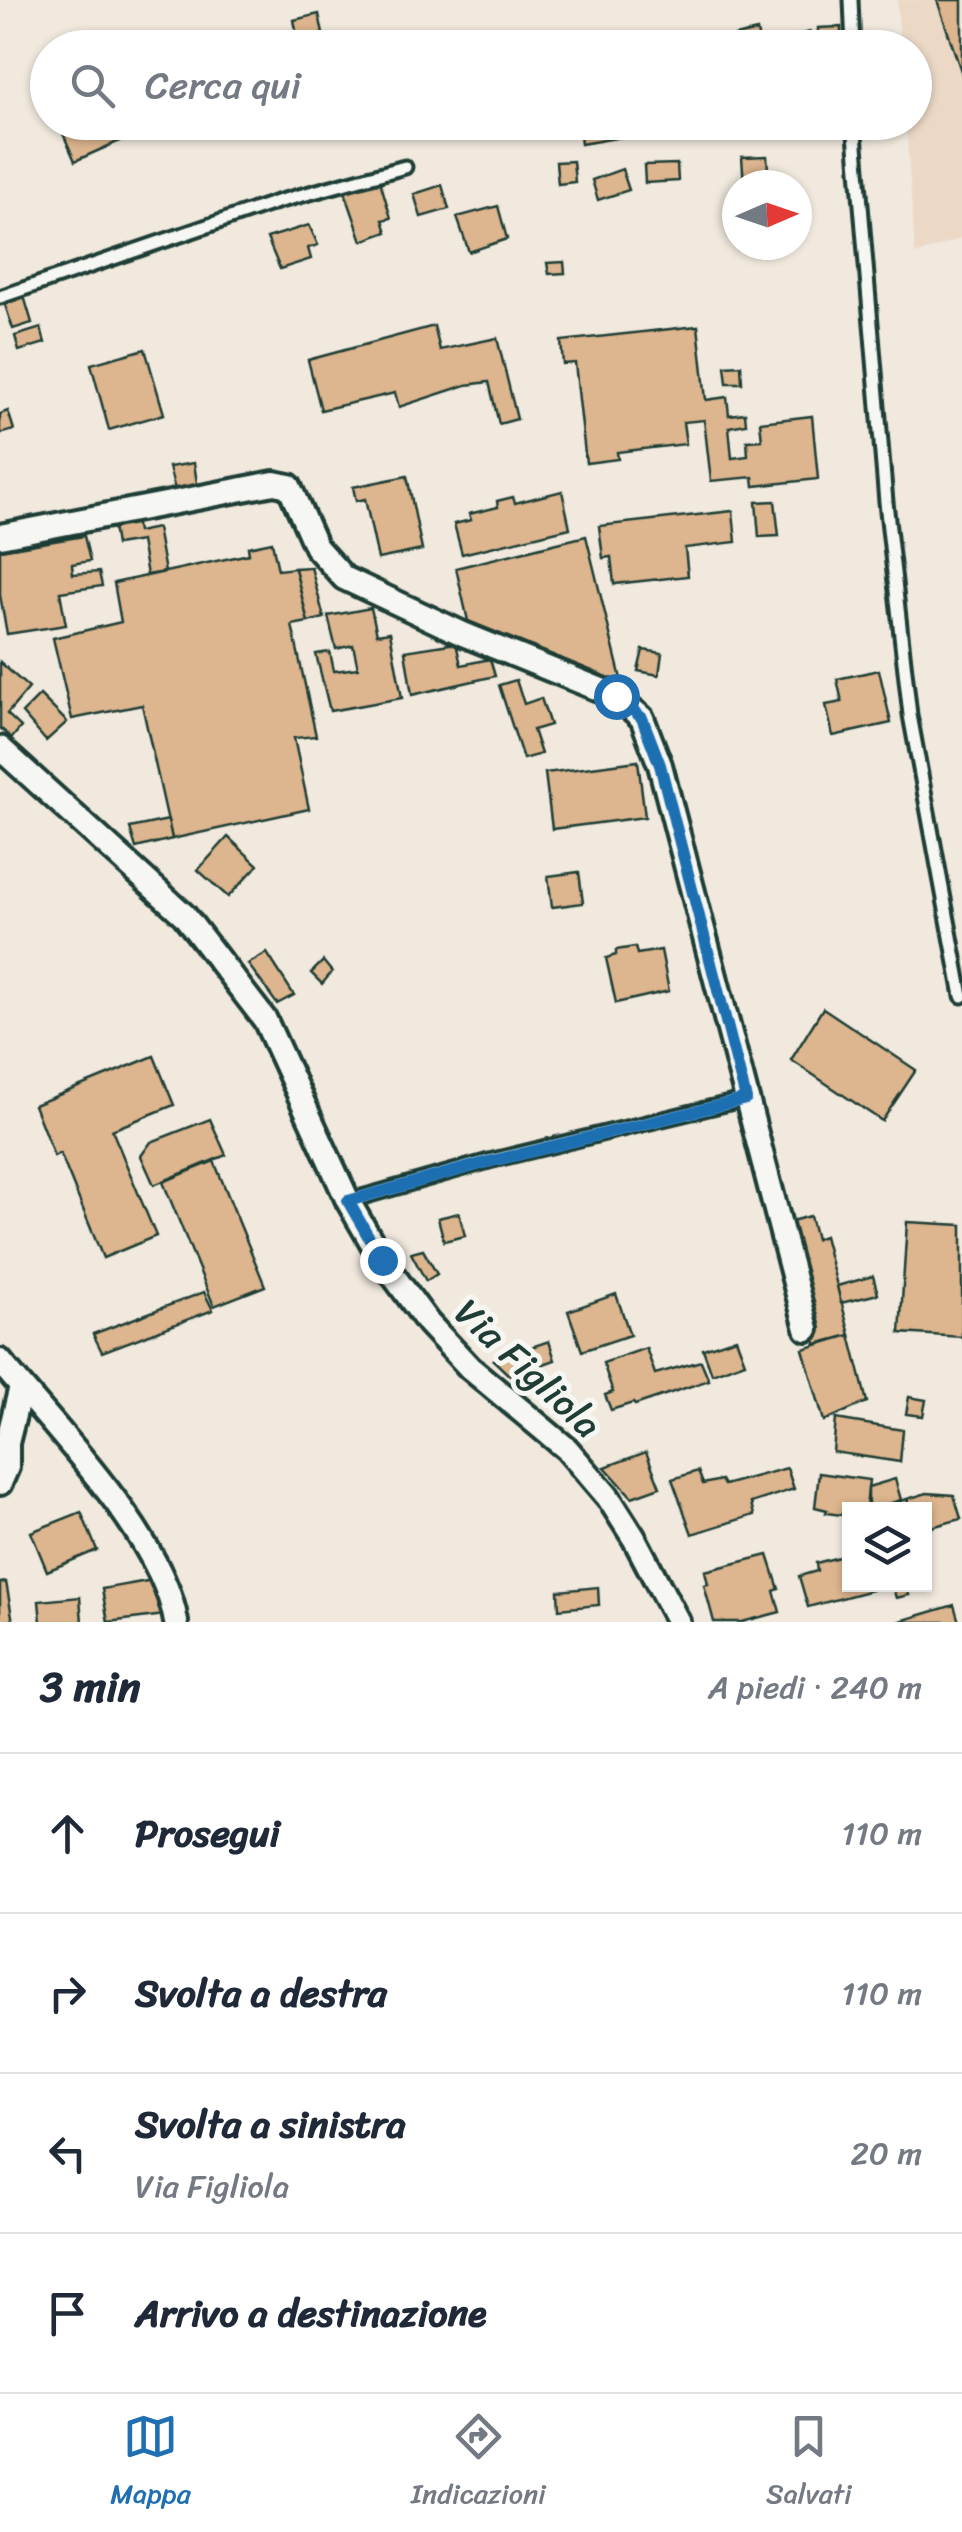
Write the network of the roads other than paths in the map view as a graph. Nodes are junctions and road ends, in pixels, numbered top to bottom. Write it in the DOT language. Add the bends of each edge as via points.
graph roads {
  1 [pos="851,0"];
  2 [pos="852,30"];
  3 [pos="856,140"];
  4 [pos="405,167"];
  5 [pos="0,297"];
  6 [pos="0,536"];
  7 [pos="0,748"];
  8 [pos="962,996"];
  9 [pos="746,1099"];
  10 [pos="348,1201"];
  11 [pos="807,1329"];
  12 [pos="0,1360"];
  13 [pos="21,1387"];
  14 [pos="0,1483"];
  15 [pos="176,1622"];
  16 [pos="678,1622"];
  1 -- 2 [label="lane"];
  3 -- 8 [label="lane" via="910,715"];
  4 -- 5 [label="lane" via="277,202"];
  6 -- 9 [label="street" via="274,483 289,486 316,547 344,578 616,696 642,718 660,765"];
  7 -- 10 [label="street, Via Figliola" via="184,915 265,1020"];
  9 -- 10 [label="lane"];
  9 -- 11 [label="street"];
  10 -- 16 [label="street, Via Figliola" via="428,1323 567,1450 608,1497"];
  12 -- 13 [label="street"];
  13 -- 14 [label="street"];
  13 -- 15 [label="street" via="133,1530 162,1580"];
}
